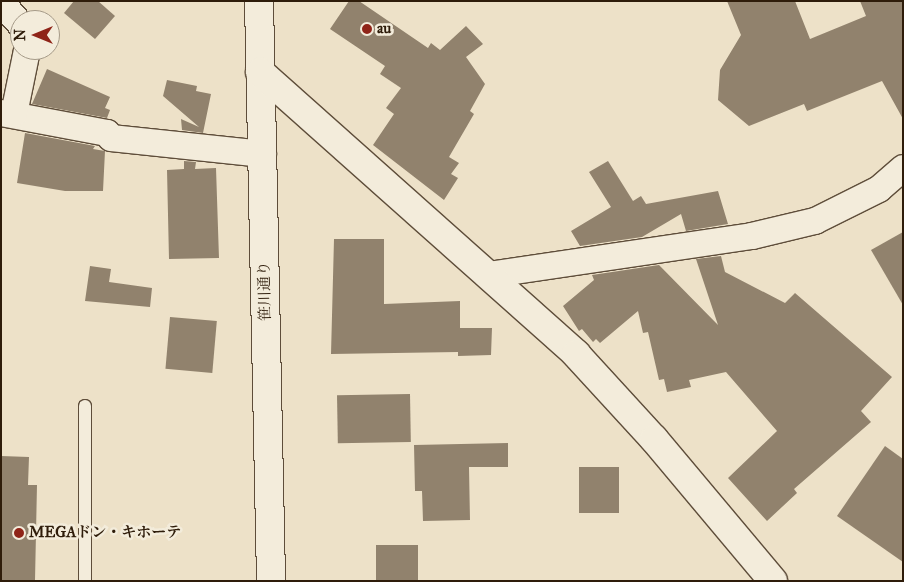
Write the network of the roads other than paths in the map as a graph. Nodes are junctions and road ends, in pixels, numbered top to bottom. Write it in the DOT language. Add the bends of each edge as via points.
graph roads {
  1 [pos="259,1"];
  2 [pos="1,2"];
  3 [pos="10,12"];
  4 [pos="24,60"];
  5 [pos="260,72"];
  6 [pos="8,114"];
  7 [pos="263,154"];
  8 [pos="903,168"];
  9 [pos="488,275"];
  10 [pos="85,406"];
  11 [pos="85,581"];
  12 [pos="271,581"];
  13 [pos="772,581"];
  1 -- 5 [label="street, 笹川通り"];
  2 -- 3 [label="street"];
  4 -- 6 [label="street"];
  5 -- 7 [label="street, 笹川通り"];
  5 -- 9 [label="street"];
  6 -- 7 [label="street" via="107,133 119,139"];
  7 -- 12 [label="street, 笹川通り"];
  8 -- 9 [label="street" via="879,190 814,221 752,236"];
  9 -- 13 [label="street" via="576,354 654,440"];
  10 -- 11 [label="lane"];
}
